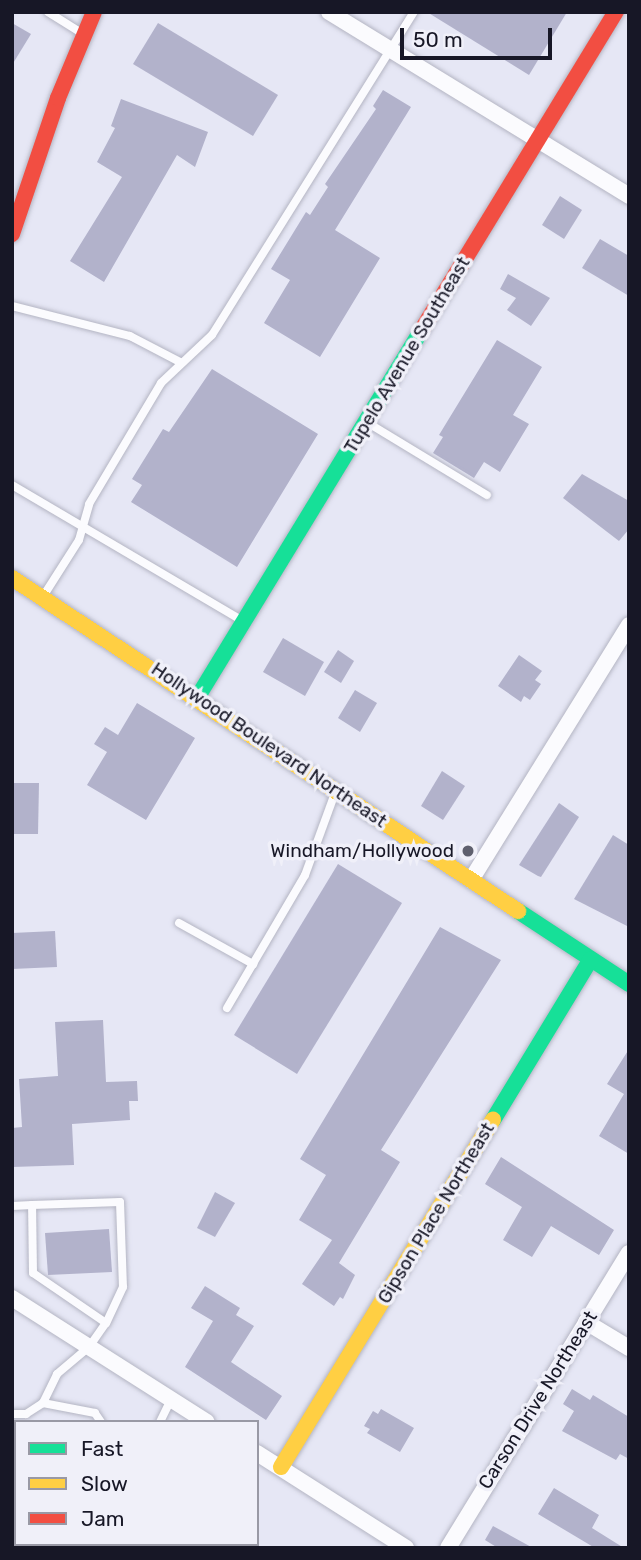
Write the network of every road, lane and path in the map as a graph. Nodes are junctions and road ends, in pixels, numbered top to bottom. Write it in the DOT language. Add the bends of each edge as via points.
graph roads {
  1 [pos="48,12"];
  2 [pos="94,12"];
  3 [pos="329,12"];
  4 [pos="414,12"];
  5 [pos="616,12"];
  6 [pos="85,34"];
  7 [pos="391,50"];
  8 [pos="538,140"];
  9 [pos="629,196"];
  10 [pos="12,234"];
  11 [pos="12,306"];
  12 [pos="180,362"];
  13 [pos="366,422"];
  14 [pos="12,485"];
  15 [pos="487,495"];
  16 [pos="83,525"];
  17 [pos="12,578"];
  18 [pos="42,597"];
  19 [pos="243,622"];
  20 [pos="629,625"];
  21 [pos="197,698"];
  22 [pos="337,791"];
  23 [pos="471,880"];
  24 [pos="179,923"];
  25 [pos="591,959"];
  26 [pos="253,964"];
  27 [pos="629,985"];
  28 [pos="226,1007"];
  29 [pos="32,1205"];
  30 [pos="12,1206"];
  31 [pos="629,1253"];
  32 [pos="12,1298"];
  33 [pos="586,1322"];
  34 [pos="106,1323"];
  35 [pos="89,1348"];
  36 [pos="629,1348"];
  37 [pos="171,1399"];
  38 [pos="43,1404"];
  39 [pos="12,1413"];
  40 [pos="100,1420"];
  41 [pos="161,1420"];
  42 [pos="204,1420"];
  43 [pos="259,1454"];
  44 [pos="281,1467"];
  45 [pos="406,1548"];
  46 [pos="448,1548"];
  1 -- 6 [label="lane"];
  2 -- 6 [label="main road"];
  3 -- 7 [label="street"];
  4 -- 7 [label="lane"];
  5 -- 8 [label="main road, Tupelo Avenue Southeast"];
  6 -- 10 [label="main road"];
  7 -- 8 [label="street"];
  7 -- 12 [label="lane" via="212,335"];
  8 -- 9 [label="street"];
  8 -- 13 [label="main road, Tupelo Avenue Southeast"];
  11 -- 12 [label="lane" via="130,335"];
  12 -- 16 [label="lane" via="161,383 89,504"];
  13 -- 15 [label="lane"];
  13 -- 19 [label="main road, Tupelo Avenue Southeast"];
  14 -- 16 [label="lane"];
  16 -- 18 [label="lane"];
  16 -- 19 [label="lane"];
  17 -- 18 [label="main road, Hollywood Boulevard Northeast"];
  18 -- 21 [label="main road, Hollywood Boulevard Northeast"];
  19 -- 21 [label="main road, Tupelo Avenue Southeast"];
  20 -- 23 [label="street"];
  21 -- 22 [label="main road, Hollywood Boulevard Northeast"];
  22 -- 23 [label="main road, Hollywood Boulevard Northeast"];
  22 -- 26 [label="lane" via="305,875"];
  23 -- 25 [label="main road, Hollywood Boulevard Northeast"];
  24 -- 26 [label="lane"];
  25 -- 27 [label="main road, Hollywood Boulevard Northeast"];
  25 -- 44 [label="main road, Gipson Place Northeast"];
  26 -- 28 [label="lane"];
  29 -- 30 [label="lane"];
  29 -- 34 [label="lane" via="33,1273"];
  29 -- 34 [label="lane" via="120,1202 123,1287"];
  31 -- 33 [label="street, Carson Drive Northeast"];
  32 -- 35 [label="street"];
  33 -- 36 [label="street"];
  33 -- 46 [label="street, Carson Drive Northeast"];
  34 -- 35 [label="lane"];
  35 -- 37 [label="street"];
  35 -- 38 [label="lane" via="57,1374"];
  37 -- 41 [label="lane"];
  37 -- 42 [label="street"];
  38 -- 39 [label="lane" via="26,1414"];
  38 -- 40 [label="lane" via="95,1413"];
  43 -- 44 [label="street"];
  44 -- 45 [label="street"];
}
